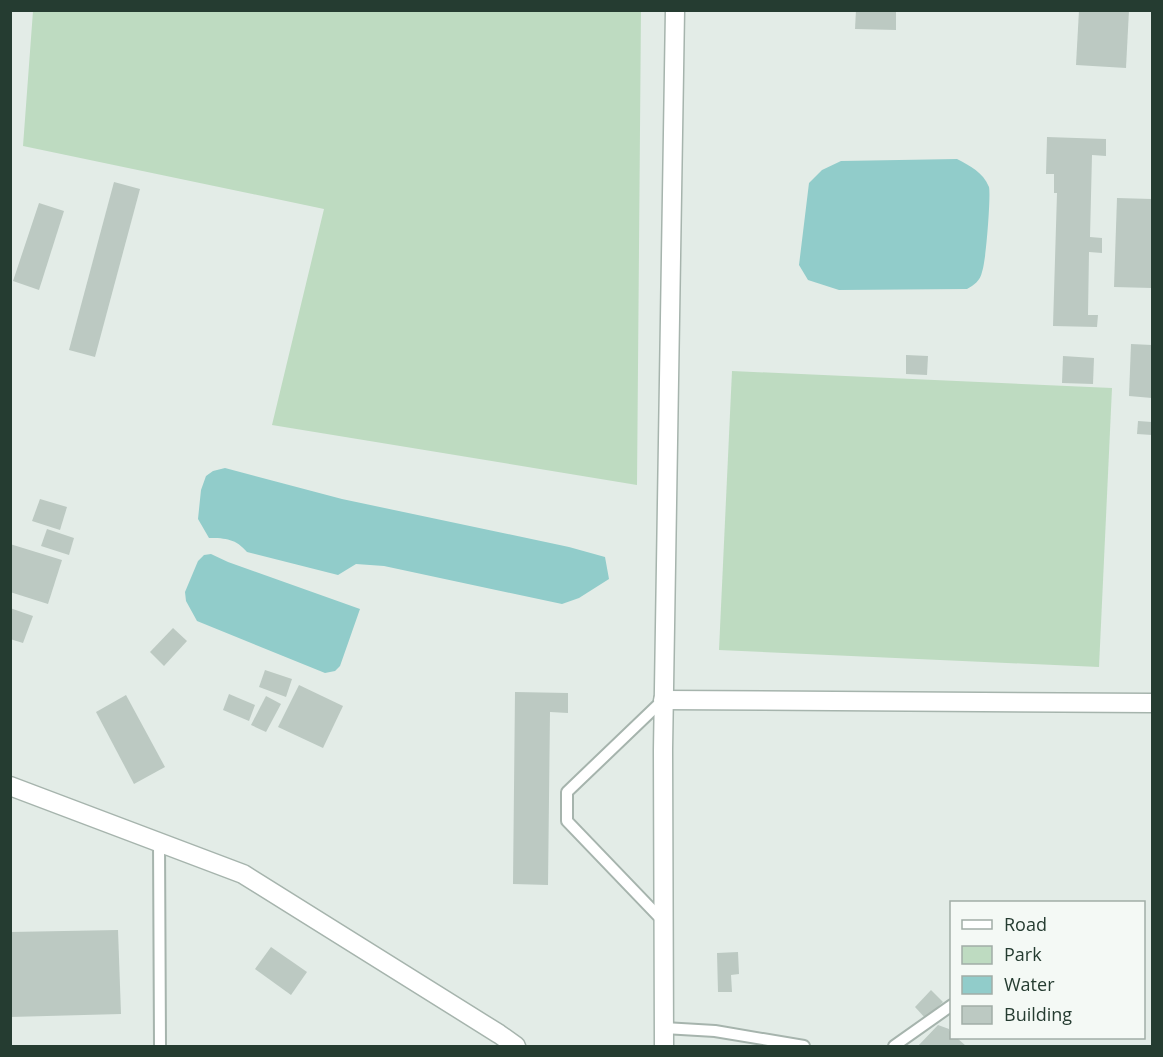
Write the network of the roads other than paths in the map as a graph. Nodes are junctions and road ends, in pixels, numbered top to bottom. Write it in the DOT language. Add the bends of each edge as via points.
graph roads {
  1 [pos="675,10"];
  2 [pos="663,700"];
  3 [pos="1152,703"];
  4 [pos="10,786"];
  5 [pos="159,843"];
  6 [pos="663,922"];
  7 [pos="950,1006"];
  8 [pos="664,1037"];
  9 [pos="160,1047"];
  10 [pos="516,1047"];
  11 [pos="804,1047"];
  12 [pos="894,1047"];
  1 -- 2 [label="street"];
  2 -- 3 [label="street"];
  2 -- 6 [label="street"];
  2 -- 6 [label="lane" via="567,792 567,821"];
  4 -- 5 [label="street"];
  5 -- 9 [label="lane"];
  5 -- 10 [label="street" via="243,874"];
  6 -- 8 [label="street"];
  7 -- 12 [label="lane"];
  8 -- 11 [label="lane" via="715,1032"];
}
